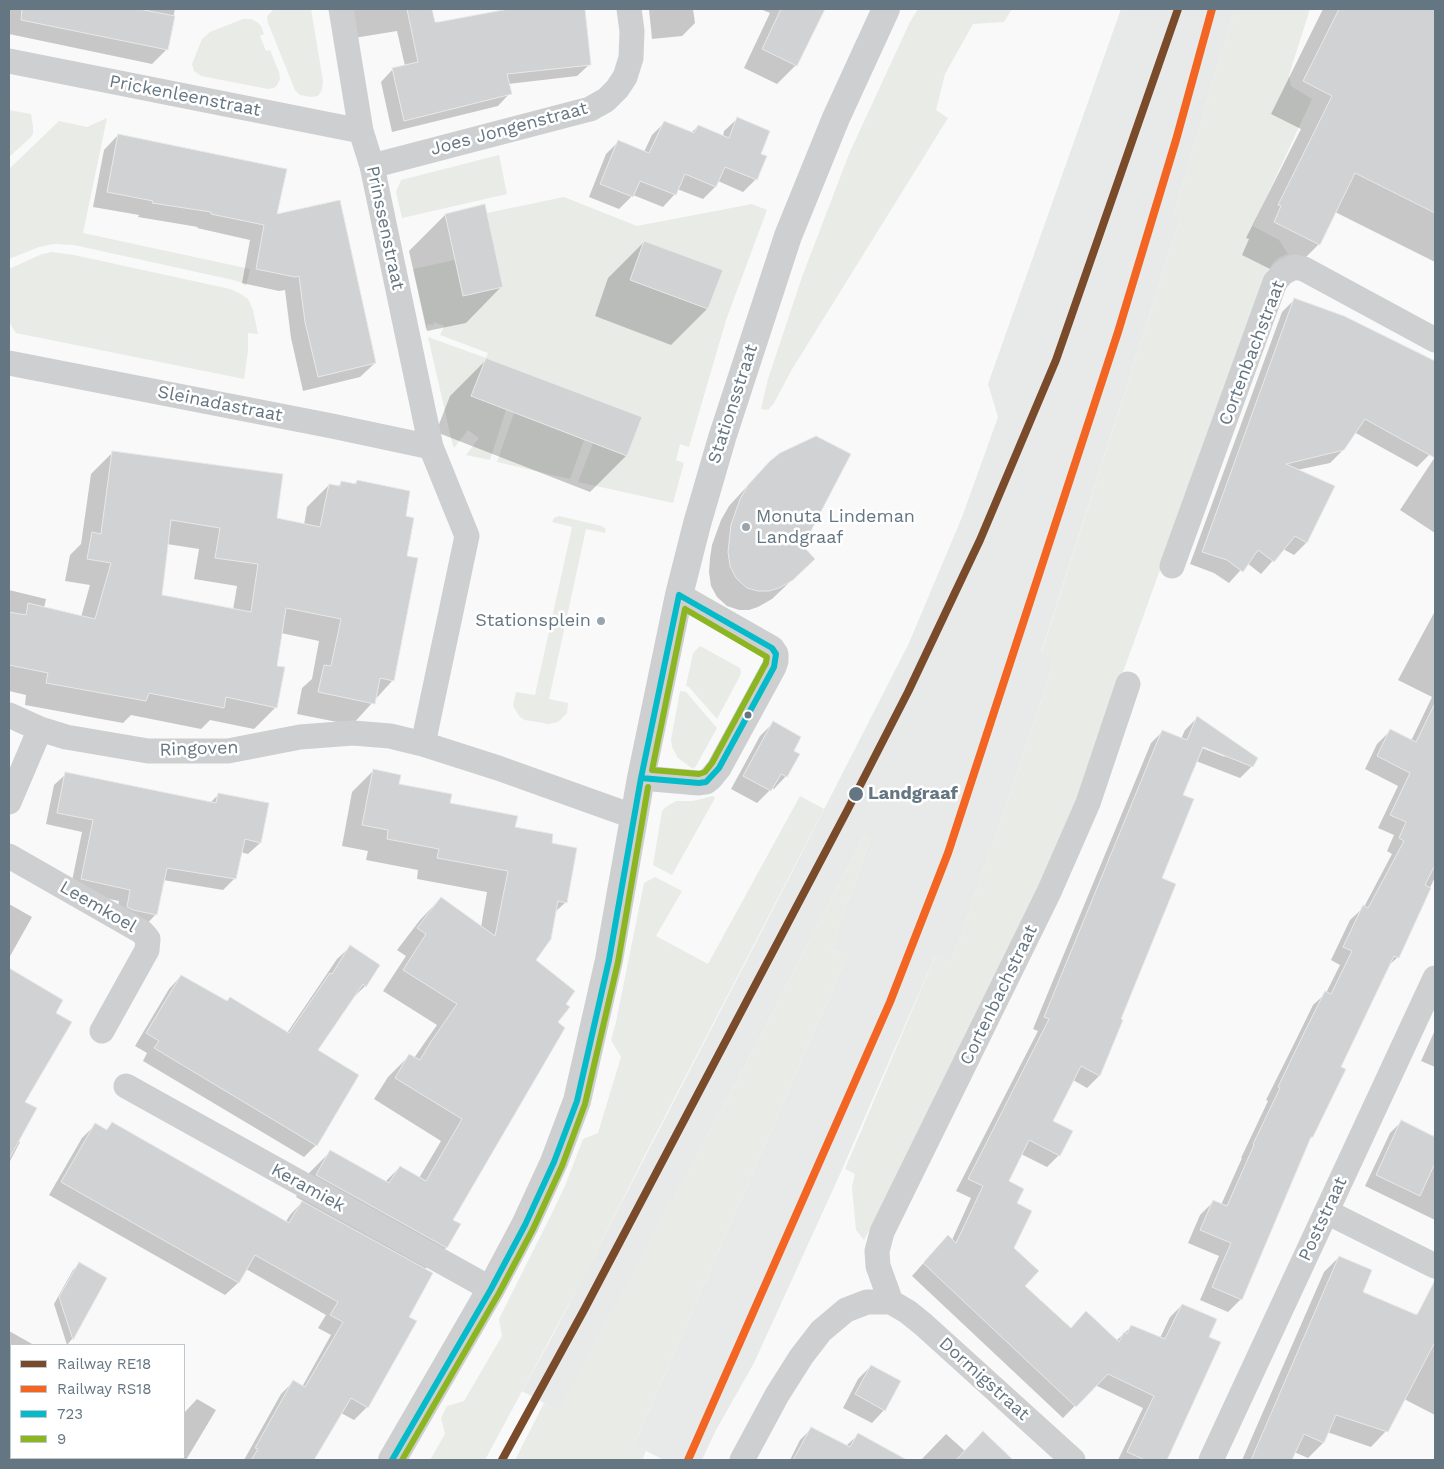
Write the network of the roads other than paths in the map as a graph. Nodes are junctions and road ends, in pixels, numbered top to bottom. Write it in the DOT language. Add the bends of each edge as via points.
graph roads {
  1 [pos="341,9"];
  2 [pos="629,9"];
  3 [pos="886,9"];
  4 [pos="9,61"];
  5 [pos="361,131"];
  6 [pos="372,166"];
  7 [pos="1435,340"];
  8 [pos="9,363"];
  9 [pos="431,447"];
  10 [pos="1172,566"];
  11 [pos="679,596"];
  12 [pos="1128,684"];
  13 [pos="9,715"];
  14 [pos="40,729"];
  15 [pos="423,744"];
  16 [pos="641,778"];
  17 [pos="9,802"];
  18 [pos="635,817"];
  19 [pos="9,856"];
  20 [pos="1435,980"];
  21 [pos="102,1031"];
  22 [pos="126,1086"];
  23 [pos="1327,1212"];
  24 [pos="1435,1266"];
  25 [pos="491,1289"];
  26 [pos="891,1302"];
  27 [pos="392,1460"];
  28 [pos="742,1460"];
  29 [pos="1073,1460"];
  30 [pos="1211,1460"];
  1 -- 5 [label="street, Prinssenstraat"];
  2 -- 6 [label="street, Joes Jongenstraat" via="631,58 625,77 606,100 590,109"];
  3 -- 11 [label="street, Stationsstraat" via="836,118 788,236 722,438"];
  4 -- 5 [label="street, Prickenleenstraat"];
  5 -- 6 [label="street, Prinssenstraat"];
  6 -- 9 [label="street, Prinssenstraat"];
  7 -- 10 [label="street, Cortenbachstraat" via="1304,269 1294,268 1283,273 1275,282"];
  8 -- 9 [label="street, Sleinadastraat"];
  9 -- 15 [label="street" via="467,536"];
  11 -- 16 [label="street, Stationsstraat"];
  11 -- 16 [label="street" via="772,648 776,661 711,778 699,783"];
  12 -- 26 [label="street, Cortenbachstraat" via="1088,803 1049,892 882,1232 877,1251 878,1266"];
  13 -- 14 [label="street, Ringoven"];
  14 -- 15 [label="street, Ringoven" via="66,737 148,751 228,751 300,737 354,734 390,736"];
  14 -- 17 [label="street"];
  15 -- 18 [label="street"];
  16 -- 18 [label="street, Stationsstraat"];
  18 -- 25 [label="street, Stationsstraat" via="609,960 577,1101 554,1162"];
  19 -- 21 [label="street, Leemkoel" via="142,932 148,940 147,950"];
  20 -- 23 [label="street, Poststraat"];
  22 -- 25 [label="street, Keramiek"];
  23 -- 24 [label="street"];
  23 -- 30 [label="street, Poststraat"];
  25 -- 27 [label="street, Stationsstraat"];
  26 -- 28 [label="street" via="867,1302 846,1310 821,1331 776,1395"];
  26 -- 29 [label="street, Dormigstraat" via="924,1325"];
}
